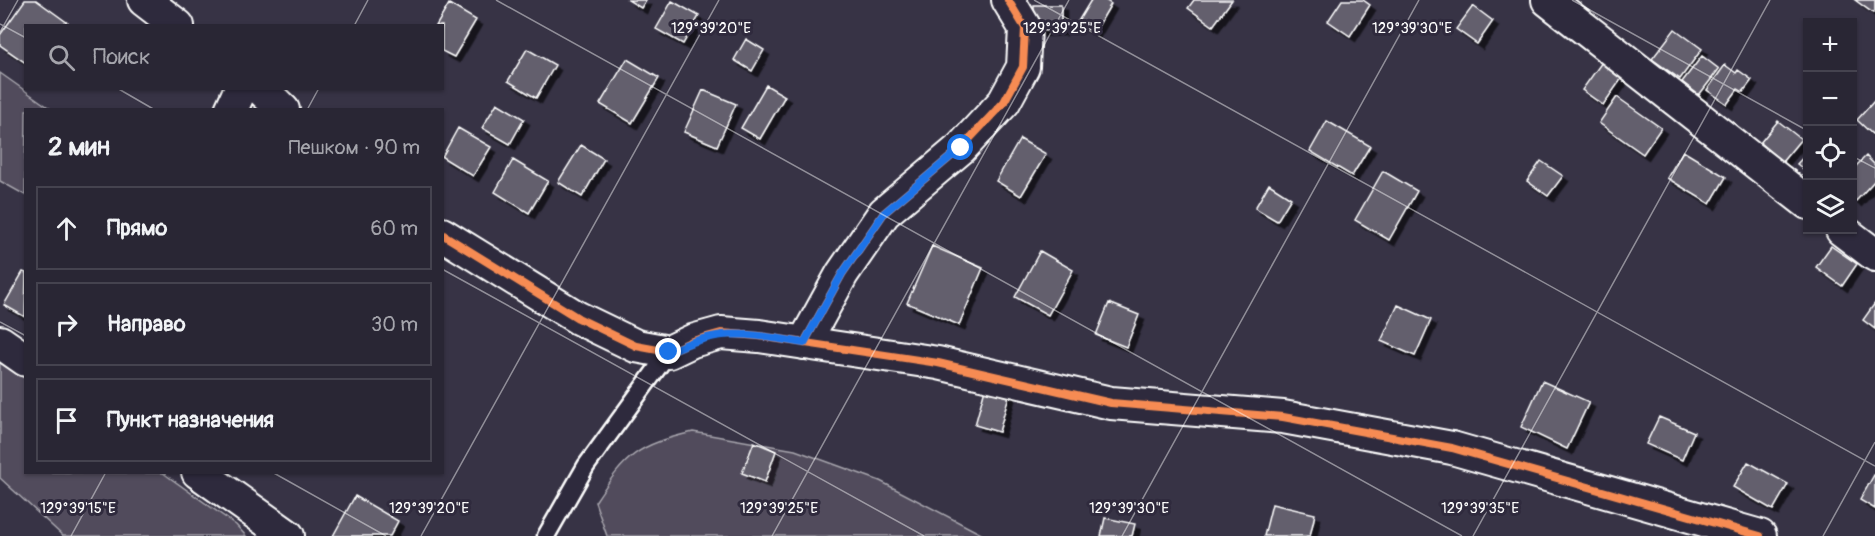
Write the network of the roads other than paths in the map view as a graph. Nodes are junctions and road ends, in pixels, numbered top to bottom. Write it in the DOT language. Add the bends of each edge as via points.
graph roads {
  1 [pos="144,0"];
  2 [pos="1008,0"];
  3 [pos="1548,0"];
  4 [pos="175,24"];
  5 [pos="240,90"];
  6 [pos="262,90"];
  7 [pos="232,108"];
  8 [pos="281,108"];
  9 [pos="1803,198"];
  10 [pos="1847,234"];
  11 [pos="444,235"];
  12 [pos="1875,255"];
  13 [pos="0,342"];
  14 [pos="804,343"];
  15 [pos="669,352"];
  16 [pos="24,359"];
  17 [pos="201,474"];
  18 [pos="288,536"];
  19 [pos="546,536"];
  20 [pos="1760,536"];
  1 -- 4 [label="street"];
  2 -- 14 [label="street" via="1025,28 1023,67 1004,102 961,148 884,213 842,274"];
  3 -- 9 [label="street"];
  5 -- 7 [label="street"];
  6 -- 8 [label="street"];
  10 -- 12 [label="street"];
  11 -- 15 [label="street" via="578,318 636,346"];
  13 -- 16 [label="street"];
  14 -- 15 [label="street" via="722,333"];
  14 -- 20 [label="street" via="938,363 1111,403 1283,417 1452,448"];
  15 -- 19 [label="lane" via="586,466"];
  17 -- 18 [label="street"];
}
